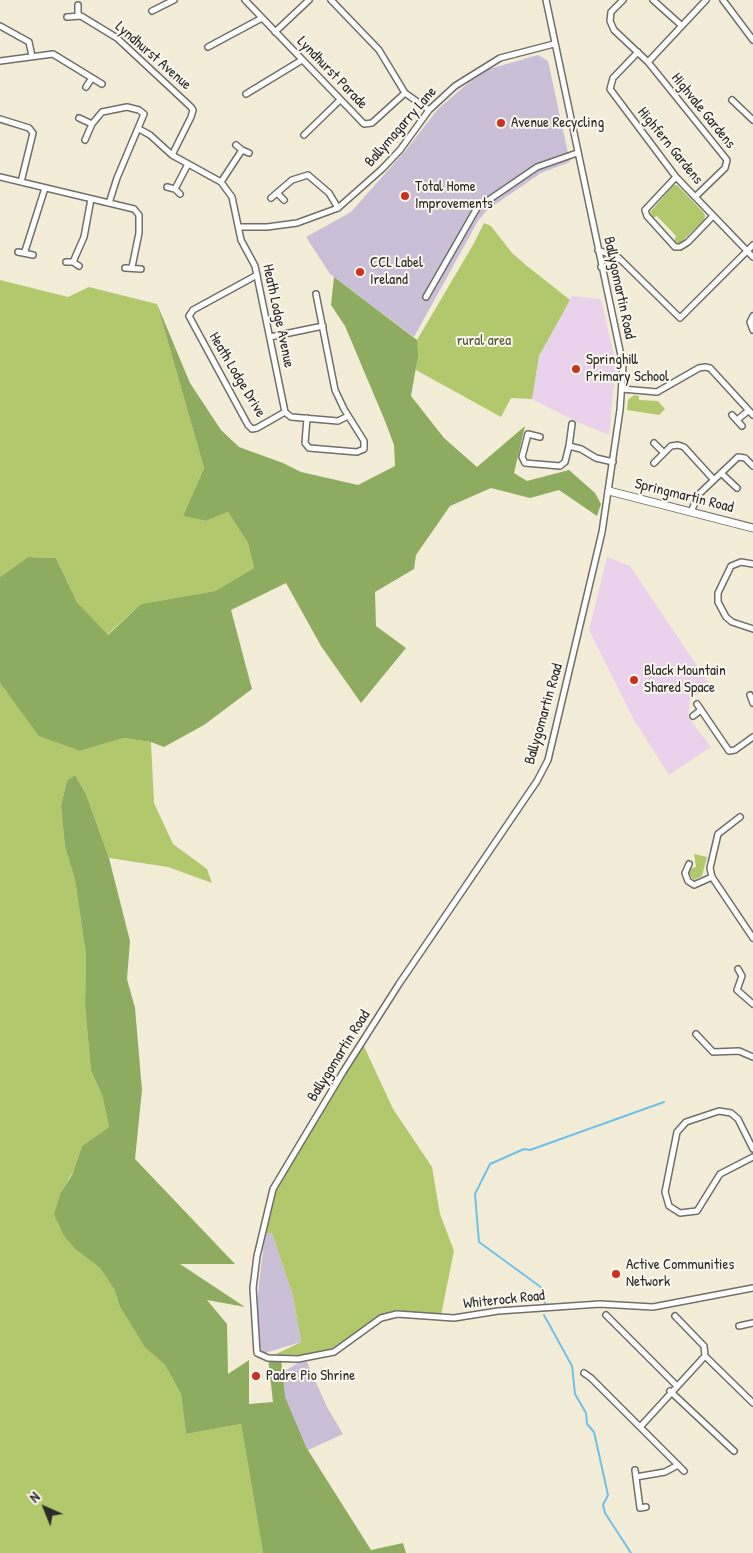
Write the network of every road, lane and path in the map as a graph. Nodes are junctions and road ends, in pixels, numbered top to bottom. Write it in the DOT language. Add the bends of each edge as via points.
graph roads {
  1 [pos="174,0"];
  2 [pos="245,0"];
  3 [pos="309,0"];
  4 [pos="331,0"];
  5 [pos="546,0"];
  6 [pos="623,0"];
  7 [pos="653,0"];
  8 [pos="706,0"];
  9 [pos="723,0"];
  10 [pos="78,5"];
  11 [pos="152,11"];
  12 [pos="78,15"];
  13 [pos="67,17"];
  14 [pos="262,18"];
  15 [pos="0,26"];
  16 [pos="681,26"];
  17 [pos="275,32"];
  18 [pos="753,40"];
  19 [pos="554,44"];
  20 [pos="208,48"];
  21 [pos="638,52"];
  22 [pos="32,56"];
  23 [pos="302,60"];
  24 [pos="0,61"];
  25 [pos="648,62"];
  26 [pos="92,78"];
  27 [pos="102,84"];
  28 [pos="86,87"];
  29 [pos="405,93"];
  30 [pos="246,94"];
  31 [pos="340,100"];
  32 [pos="732,100"];
  33 [pos="429,110"];
  34 [pos="79,118"];
  35 [pos="0,119"];
  36 [pos="753,120"];
  37 [pos="92,124"];
  38 [pos="139,129"];
  39 [pos="304,135"];
  40 [pos="85,140"];
  41 [pos="236,145"];
  42 [pos="242,150"];
  43 [pos="249,153"];
  44 [pos="577,153"];
  45 [pos="172,155"];
  46 [pos="188,164"];
  47 [pos="0,176"];
  48 [pos="676,177"];
  49 [pos="21,182"];
  50 [pos="221,182"];
  51 [pos="167,187"];
  52 [pos="45,188"];
  53 [pos="175,189"];
  54 [pos="276,193"];
  55 [pos="180,194"];
  56 [pos="695,197"];
  57 [pos="271,198"];
  58 [pos="91,199"];
  59 [pos="284,200"];
  60 [pos="110,202"];
  61 [pos="338,208"];
  62 [pos="713,216"];
  63 [pos="240,227"];
  64 [pos="753,245"];
  65 [pos="598,250"];
  66 [pos="25,251"];
  67 [pos="18,252"];
  68 [pos="747,252"];
  69 [pos="33,255"];
  70 [pos="753,257"];
  71 [pos="619,258"];
  72 [pos="66,262"];
  73 [pos="73,262"];
  74 [pos="79,266"];
  75 [pos="132,267"];
  76 [pos="602,267"];
  77 [pos="125,268"];
  78 [pos="141,269"];
  79 [pos="257,275"];
  80 [pos="316,294"];
  81 [pos="426,297"];
  82 [pos="753,316"];
  83 [pos="323,326"];
  84 [pos="753,330"];
  85 [pos="270,338"];
  86 [pos="622,389"];
  87 [pos="748,411"];
  88 [pos="285,412"];
  89 [pos="732,415"];
  90 [pos="753,415"];
  91 [pos="348,416"];
  92 [pos="307,418"];
  93 [pos="737,420"];
  94 [pos="572,424"];
  95 [pos="742,426"];
  96 [pos="540,437"];
  97 [pos="654,442"];
  98 [pos="569,446"];
  99 [pos="664,454"];
  100 [pos="613,462"];
  101 [pos="654,463"];
  102 [pos="753,466"];
  103 [pos="720,474"];
  104 [pos="714,480"];
  105 [pos="736,488"];
  106 [pos="609,491"];
  107 [pos="691,512"];
  108 [pos="753,528"];
  109 [pos="753,564"];
  110 [pos="753,629"];
  111 [pos="750,695"];
  112 [pos="753,702"];
  113 [pos="698,704"];
  114 [pos="701,710"];
  115 [pos="693,716"];
  116 [pos="753,737"];
  117 [pos="740,817"];
  118 [pos="689,864"];
  119 [pos="712,877"];
  120 [pos="753,938"];
  121 [pos="738,969"];
  122 [pos="753,1003"];
  123 [pos="696,1034"];
  124 [pos="753,1056"];
  125 [pos="753,1149"];
  126 [pos="753,1157"];
  127 [pos="753,1288"];
  128 [pos="606,1315"];
  129 [pos="674,1316"];
  130 [pos="753,1323"];
  131 [pos="738,1326"];
  132 [pos="705,1356"];
  133 [pos="268,1358"];
  134 [pos="584,1374"];
  135 [pos="676,1385"];
  136 [pos="670,1391"];
  137 [pos="753,1403"];
  138 [pos="641,1426"];
  139 [pos="734,1451"];
  140 [pos="678,1465"];
  141 [pos="635,1470"];
  142 [pos="684,1471"];
  143 [pos="636,1477"];
  144 [pos="646,1507"];
  1 -- 11 [label="street"];
  2 -- 14 [label="street, Lyndhurst Parade"];
  3 -- 17 [label="street"];
  4 -- 29 [label="street" via="379,50"];
  5 -- 19 [label="street, Ballygomartin Road"];
  6 -- 21 [label="street" via="611,12 610,21 614,30"];
  7 -- 16 [label="street"];
  8 -- 16 [label="street"];
  9 -- 18 [label="street"];
  10 -- 12 [label="street"];
  12 -- 13 [label="street"];
  12 -- 45 [label="street, Lyndhurst Avenue" via="117,38 191,107 192,118"];
  14 -- 17 [label="street, Lyndhurst Parade"];
  14 -- 20 [label="street"];
  15 -- 22 [label="street" via="29,42"];
  16 -- 25 [label="street"];
  17 -- 23 [label="street, Lyndhurst Parade"];
  19 -- 33 [label="street, Ballymagarry Lane" via="500,58 455,86"];
  19 -- 44 [label="street, Ballygomartin Road"];
  21 -- 25 [label="street"];
  21 -- 48 [label="street, Highfern Gardens" via="613,78 610,89"];
  22 -- 24 [label="street"];
  22 -- 26 [label="street" via="58,55"];
  23 -- 30 [label="street"];
  23 -- 31 [label="street, Lyndhurst Parade"];
  25 -- 56 [label="street, Highvale Gardens" via="727,160 725,168"];
  26 -- 27 [label="street"];
  26 -- 28 [label="street"];
  29 -- 31 [label="street, Lyndhurst Parade" via="369,126"];
  29 -- 33 [label="street"];
  31 -- 39 [label="street"];
  32 -- 36 [label="street"];
  33 -- 61 [label="street, Ballymagarry Lane" via="400,150"];
  34 -- 37 [label="street"];
  35 -- 49 [label="street" via="29,128 33,133"];
  37 -- 38 [label="street" via="102,112 127,107 144,114"];
  37 -- 40 [label="street"];
  38 -- 45 [label="street"];
  38 -- 60 [label="street"];
  41 -- 42 [label="street"];
  42 -- 43 [label="street"];
  42 -- 50 [label="street"];
  44 -- 65 [label="street, Ballygomartin Road"];
  44 -- 81 [label="street" via="537,167 477,208"];
  45 -- 46 [label="street"];
  46 -- 50 [label="street"];
  46 -- 53 [label="street"];
  47 -- 49 [label="street"];
  48 -- 56 [label="street, Highfern Gardens"];
  48 -- 62 [label="street" via="645,210 646,216 674,247 688,242"];
  49 -- 52 [label="street"];
  50 -- 63 [label="street, Heath Lodge Avenue" via="232,197"];
  51 -- 53 [label="street"];
  52 -- 58 [label="street"];
  52 -- 66 [label="street"];
  53 -- 55 [label="street"];
  54 -- 57 [label="street"];
  54 -- 59 [label="street"];
  54 -- 61 [label="street" via="298,176 308,175 329,193"];
  56 -- 62 [label="street, Highfern Gardens"];
  58 -- 60 [label="street"];
  58 -- 73 [label="street" via="84,238"];
  60 -- 75 [label="street" via="134,209 139,215"];
  61 -- 63 [label="street, Ballymagarry Lane" via="297,224"];
  62 -- 68 [label="street, Highfern Gardens"];
  63 -- 79 [label="street, Heath Lodge Avenue"];
  64 -- 68 [label="street"];
  65 -- 71 [label="street"];
  65 -- 76 [label="street, Ballygomartin Road"];
  66 -- 67 [label="street"];
  66 -- 69 [label="street"];
  68 -- 70 [label="street, Highfern Gardens"];
  68 -- 71 [label="street" via="680,318"];
  71 -- 76 [label="street"];
  72 -- 73 [label="street"];
  73 -- 74 [label="street"];
  75 -- 77 [label="street"];
  75 -- 78 [label="street"];
  76 -- 86 [label="street, Ballygomartin Road" via="621,357"];
  79 -- 85 [label="street, Heath Lodge Avenue"];
  79 -- 88 [label="street, Heath Lodge Drive" via="193,310 189,316 250,427 258,428"];
  80 -- 83 [label="street"];
  82 -- 84 [label="street" via="750,322"];
  83 -- 85 [label="street"];
  83 -- 91 [label="street" via="335,390"];
  85 -- 88 [label="street, Heath Lodge Avenue"];
  86 -- 87 [label="street" via="657,392 705,367 710,368"];
  86 -- 100 [label="street, Ballygomartin Road"];
  87 -- 90 [label="street"];
  87 -- 93 [label="street"];
  88 -- 92 [label="street, Heath Lodge Drive" via="291,417"];
  89 -- 93 [label="street"];
  91 -- 92 [label="street, Heath Lodge Drive" via="338,420"];
  91 -- 92 [label="street" via="365,444 360,452 308,448 305,442"];
  93 -- 95 [label="street"];
  94 -- 98 [label="street"];
  96 -- 98 [label="street" via="528,434 522,457 525,463 560,466 565,462"];
  97 -- 99 [label="street"];
  98 -- 100 [label="street"];
  99 -- 101 [label="street"];
  99 -- 104 [label="street" via="671,446 684,447"];
  100 -- 106 [label="street, Ballygomartin Road"];
  102 -- 103 [label="street" via="745,458 738,457"];
  103 -- 104 [label="street"];
  103 -- 105 [label="street"];
  104 -- 107 [label="street" via="698,495"];
  106 -- 107 [label="street, Springmartin Road"];
  106 -- 133 [label="street, Ballygomartin Road" via="548,760 343,1072 273,1189 253,1288 256,1353"];
  107 -- 108 [label="street, Springmartin Road"];
  109 -- 110 [label="street" via="741,562 731,566 718,593 718,602 726,618"];
  111 -- 112 [label="street"];
  113 -- 114 [label="street"];
  114 -- 115 [label="street"];
  114 -- 116 [label="street" via="730,750"];
  117 -- 119 [label="street" via="718,834 710,868"];
  118 -- 119 [label="street" via="684,873 694,885"];
  119 -- 120 [label="street"];
  121 -- 122 [label="street" via="742,976 737,990"];
  123 -- 124 [label="street" via="712,1052 739,1051"];
  125 -- 126 [label="street" via="738,1119 731,1113 719,1112 686,1122 677,1132 665,1192 669,1206 680,1213 697,1211 720,1174"];
  127 -- 133 [label="street, Whiterock Road" via="653,1307 600,1304 498,1311 454,1318 397,1314 382,1318 334,1352 298,1359"];
  128 -- 135 [label="street"];
  129 -- 132 [label="street" via="704,1346"];
  130 -- 131 [label="street"];
  132 -- 135 [label="street"];
  132 -- 137 [label="street"];
  134 -- 138 [label="street"];
  135 -- 136 [label="street"];
  136 -- 138 [label="street"];
  136 -- 139 [label="street"];
  138 -- 140 [label="street"];
  140 -- 142 [label="street"];
  140 -- 143 [label="street" via="665,1472"];
  141 -- 143 [label="street"];
  143 -- 144 [label="street" via="640,1508"];
}
